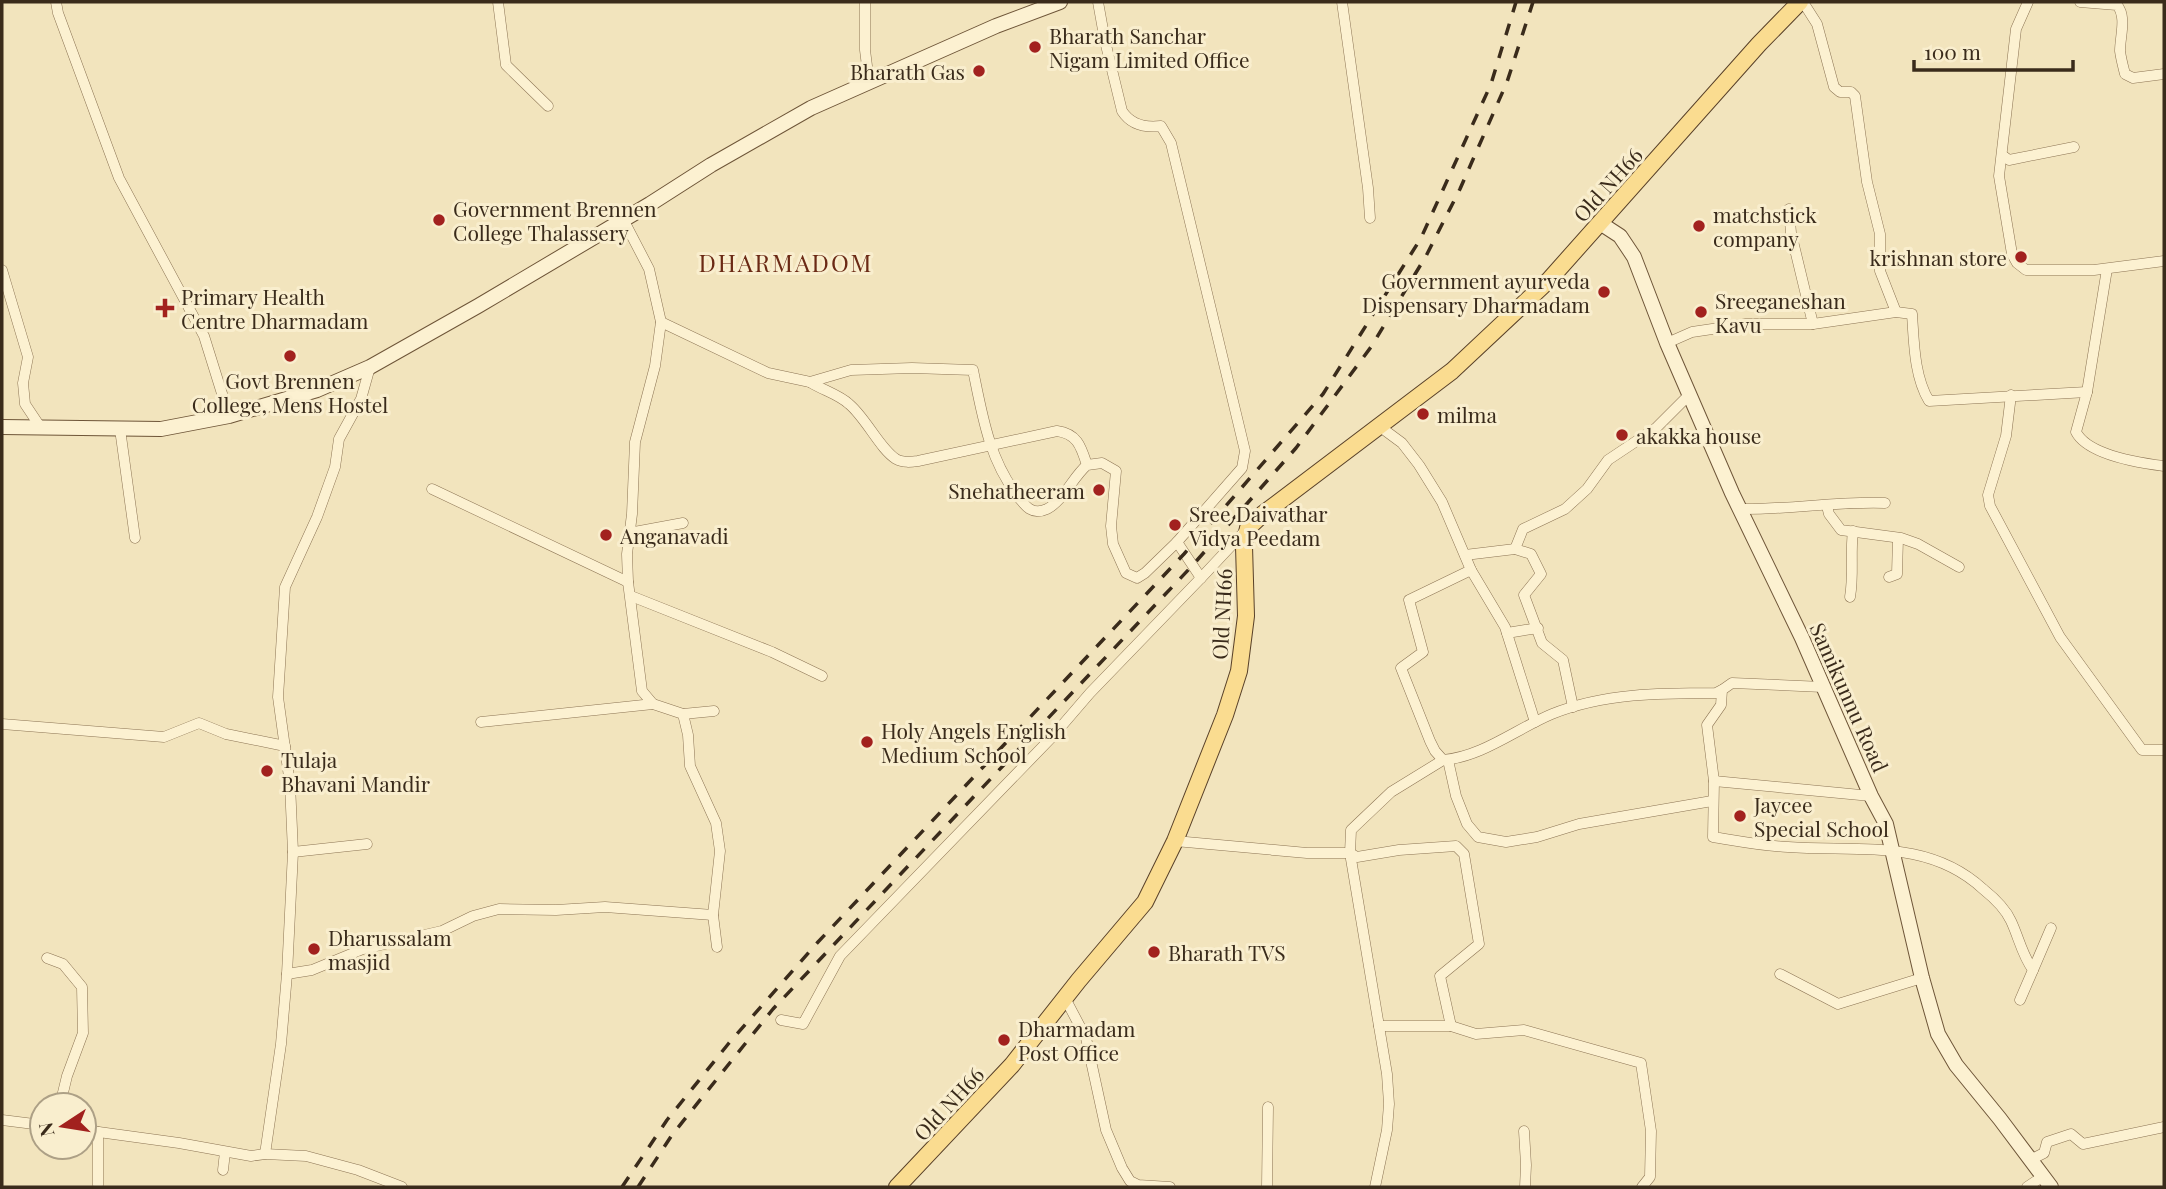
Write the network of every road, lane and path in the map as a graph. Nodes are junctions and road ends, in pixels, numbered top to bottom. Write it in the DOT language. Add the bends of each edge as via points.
graph roads {
  1 [pos="56,2"];
  2 [pos="498,2"];
  3 [pos="865,2"];
  4 [pos="1060,2"];
  5 [pos="1098,2"];
  6 [pos="1342,2"];
  7 [pos="1802,2"];
  8 [pos="2028,2"];
  9 [pos="2080,2"];
  10 [pos="1031,7"];
  11 [pos="2164,74"];
  12 [pos="869,82"];
  13 [pos="548,106"];
  14 [pos="2074,147"];
  15 [pos="2002,155"];
  16 [pos="1789,209"];
  17 [pos="1370,218"];
  18 [pos="623,219"];
  19 [pos="1600,223"];
  20 [pos="2164,261"];
  21 [pos="2107,269"];
  22 [pos="2,270"];
  23 [pos="1896,312"];
  24 [pos="661,322"];
  25 [pos="1813,324"];
  26 [pos="1667,343"];
  27 [pos="370,367"];
  28 [pos="810,382"];
  29 [pos="2087,393"];
  30 [pos="1690,394"];
  31 [pos="2011,396"];
  32 [pos="229,415"];
  33 [pos="1379,426"];
  34 [pos="2,427"];
  35 [pos="41,428"];
  36 [pos="120,429"];
  37 [pos="990,447"];
  38 [pos="1087,466"];
  39 [pos="2164,467"];
  40 [pos="432,489"];
  41 [pos="1885,503"];
  42 [pos="1827,506"];
  43 [pos="1739,509"];
  44 [pos="683,523"];
  45 [pos="1248,528"];
  46 [pos="1853,531"];
  47 [pos="629,533"];
  48 [pos="135,538"];
  49 [pos="1898,538"];
  50 [pos="1177,542"];
  51 [pos="1515,549"];
  52 [pos="1465,555"];
  53 [pos="1959,567"];
  54 [pos="1471,570"];
  55 [pos="1201,578"];
  56 [pos="1889,578"];
  57 [pos="628,582"];
  58 [pos="631,596"];
  59 [pos="1850,597"];
  60 [pos="1538,628"];
  61 [pos="1507,633"];
  62 [pos="822,676"];
  63 [pos="1823,687"];
  64 [pos="1722,691"];
  65 [pos="653,705"];
  66 [pos="1573,707"];
  67 [pos="714,711"];
  68 [pos="683,714"];
  69 [pos="481,722"];
  70 [pos="1535,722"];
  71 [pos="2,724"];
  72 [pos="285,746"];
  73 [pos="2164,750"];
  74 [pos="1445,760"];
  75 [pos="1714,781"];
  76 [pos="1871,796"];
  77 [pos="1712,801"];
  78 [pos="1175,841"];
  79 [pos="367,844"];
  80 [pos="1892,849"];
  81 [pos="293,852"];
  82 [pos="1350,853"];
  83 [pos="713,915"];
  84 [pos="2051,928"];
  85 [pos="717,947"];
  86 [pos="47,958"];
  87 [pos="2034,970"];
  88 [pos="287,974"];
  89 [pos="1780,974"];
  90 [pos="1922,978"];
  91 [pos="1065,998"];
  92 [pos="2020,1000"];
  93 [pos="780,1020"];
  94 [pos="1379,1026"];
  95 [pos="1451,1026"];
  96 [pos="63,1091"];
  97 [pos="1268,1107"];
  98 [pos="2,1120"];
  99 [pos="28,1125"];
  100 [pos="2164,1127"];
  101 [pos="1524,1131"];
  102 [pos="98,1132"];
  103 [pos="225,1152"];
  104 [pos="265,1154"];
  105 [pos="2030,1160"];
  106 [pos="98,1161"];
  107 [pos="223,1170"];
  108 [pos="2047,1182"];
  109 [pos="98,1185"];
  110 [pos="402,1187"];
  111 [pos="897,1187"];
  112 [pos="1170,1187"];
  113 [pos="1267,1187"];
  114 [pos="1375,1187"];
  115 [pos="1525,1187"];
  116 [pos="1642,1187"];
  117 [pos="2027,1187"];
  1 -- 32 [label="street" via="119,178 204,336"];
  2 -- 13 [label="street" via="506,65"];
  3 -- 12 [label="street"];
  4 -- 10 [label="main road"];
  5 -- 50 [label="street" via="1122,111 1147,127 1161,126 1171,143 1245,451 1242,468"];
  6 -- 17 [label="street"];
  7 -- 19 [label="main road, Old NH66"];
  7 -- 23 [label="street" via="1817,24 1834,87 1854,96 1880,234 1880,271"];
  8 -- 15 [label="street" via="2016,29"];
  9 -- 11 [label="street" via="2120,8 2125,74 2133,78"];
  10 -- 12 [label="main road"];
  12 -- 18 [label="main road" via="811,108"];
  14 -- 15 [label="street" via="2010,160"];
  15 -- 21 [label="street" via="1999,176 2017,263 2026,270"];
  16 -- 25 [label="street"];
  18 -- 24 [label="street" via="649,269"];
  18 -- 27 [label="main road"];
  19 -- 26 [label="main road, Samikunnu Road" via="1620,236 1634,257"];
  19 -- 33 [label="main road, Old NH66" via="1549,280 1452,371"];
  20 -- 21 [label="street"];
  21 -- 29 [label="street"];
  22 -- 35 [label="street" via="28,357 25,404"];
  23 -- 25 [label="street"];
  23 -- 31 [label="street" via="1912,314 1922,389 1929,401"];
  24 -- 28 [label="street" via="768,373"];
  24 -- 47 [label="street" via="635,442"];
  25 -- 26 [label="street" via="1746,324 1692,332"];
  26 -- 30 [label="main road, Samikunnu Road"];
  27 -- 32 [label="main road" via="317,390"];
  27 -- 72 [label="street" via="339,439 335,467 317,517 285,587 278,697"];
  28 -- 37 [label="street" via="846,401 896,460 918,461"];
  28 -- 37 [label="street" via="851,370 973,370"];
  29 -- 31 [label="street"];
  29 -- 39 [label="street" via="2076,432 2079,438 2104,453"];
  30 -- 43 [label="main road, Samikunnu Road"];
  30 -- 51 [label="street" via="1656,428 1608,460 1565,509 1523,529"];
  31 -- 73 [label="street" via="2006,436 1988,495 1990,506 2060,637 2142,750"];
  32 -- 36 [label="main road" via="161,429"];
  33 -- 45 [label="main road, Old NH66"];
  33 -- 52 [label="street" via="1402,443 1419,465 1442,502"];
  34 -- 35 [label="main road"];
  35 -- 36 [label="main road"];
  36 -- 48 [label="street"];
  37 -- 38 [label="street" via="1064,432 1077,439"];
  37 -- 38 [label="street" via="1006,483 1028,509 1037,512 1049,508"];
  38 -- 50 [label="street" via="1102,463 1116,471 1113,544 1130,577 1145,573"];
  40 -- 57 [label="street"];
  41 -- 42 [label="street"];
  42 -- 43 [label="street"];
  42 -- 46 [label="street" via="1836,526"];
  43 -- 63 [label="main road, Samikunnu Road"];
  44 -- 47 [label="street"];
  45 -- 55 [label="street"];
  45 -- 78 [label="main road, Old NH66" via="1244,546 1246,616 1239,671"];
  46 -- 49 [label="street"];
  46 -- 59 [label="street"];
  47 -- 57 [label="street"];
  49 -- 53 [label="street"];
  49 -- 56 [label="street" via="1897,574"];
  50 -- 55 [label="street"];
  51 -- 52 [label="street"];
  51 -- 60 [label="street" via="1531,554 1541,574 1524,595"];
  52 -- 54 [label="street"];
  54 -- 61 [label="street"];
  54 -- 74 [label="street" via="1409,600 1423,652 1401,668 1430,741"];
  55 -- 93 [label="street" via="840,956 803,1024"];
  57 -- 58 [label="street"];
  58 -- 62 [label="street"];
  58 -- 65 [label="street" via="639,682"];
  60 -- 61 [label="street"];
  60 -- 66 [label="street" via="1542,643 1563,660"];
  61 -- 70 [label="street"];
  63 -- 64 [label="street" via="1732,683"];
  63 -- 76 [label="main road, Samikunnu Road"];
  64 -- 66 [label="street" via="1640,694"];
  64 -- 75 [label="street" via="1721,705 1707,725"];
  65 -- 68 [label="street"];
  65 -- 69 [label="street"];
  66 -- 70 [label="street"];
  67 -- 68 [label="street"];
  68 -- 83 [label="street" via="690,766 716,822 720,851"];
  70 -- 74 [label="street" via="1504,739"];
  71 -- 72 [label="street" via="164,737 199,723 226,734"];
  72 -- 81 [label="street"];
  74 -- 77 [label="street" via="1467,824 1478,837 1506,842"];
  74 -- 82 [label="street" via="1391,792 1351,830"];
  75 -- 76 [label="street"];
  75 -- 77 [label="street"];
  76 -- 80 [label="main road, Samikunnu Road" via="1886,824"];
  77 -- 80 [label="street" via="1713,837 1787,847"];
  78 -- 82 [label="street"];
  78 -- 91 [label="main road, Old NH66" via="1145,902"];
  79 -- 81 [label="street"];
  80 -- 87 [label="street" via="1939,860 1983,888 2010,918"];
  80 -- 90 [label="main road, Samikunnu Road"];
  81 -- 88 [label="street"];
  82 -- 94 [label="street"];
  82 -- 95 [label="street" via="1357,858 1456,846 1464,854 1479,944 1440,976"];
  83 -- 85 [label="street"];
  83 -- 88 [label="street" via="605,907 499,909 442,931 363,949 312,970"];
  84 -- 87 [label="street"];
  86 -- 96 [label="street" via="63,964 82,987 83,1033"];
  87 -- 92 [label="street"];
  88 -- 104 [label="street"];
  89 -- 90 [label="street" via="1838,1004"];
  90 -- 105 [label="main road, Samikunnu Road" via="1938,1034 1956,1065"];
  91 -- 111 [label="main road, Old NH66" via="1012,1065"];
  91 -- 112 [label="street" via="1086,1038 1106,1130 1126,1175 1138,1185"];
  94 -- 95 [label="street"];
  94 -- 114 [label="street" via="1389,1104"];
  95 -- 116 [label="street" via="1476,1034 1524,1030 1641,1063 1651,1130 1650,1177"];
  97 -- 113 [label="street"];
  98 -- 99 [label="street"];
  100 -- 105 [label="street" via="2083,1144 2071,1134 2047,1142 2044,1153"];
  101 -- 115 [label="street"];
  102 -- 103 [label="street"];
  103 -- 104 [label="street"];
  103 -- 107 [label="street"];
  104 -- 110 [label="street" via="306,1156"];
  105 -- 108 [label="main road, Samikunnu Road"];
  106 -- 109 [label="street"];
  108 -- 117 [label="street"];
}
